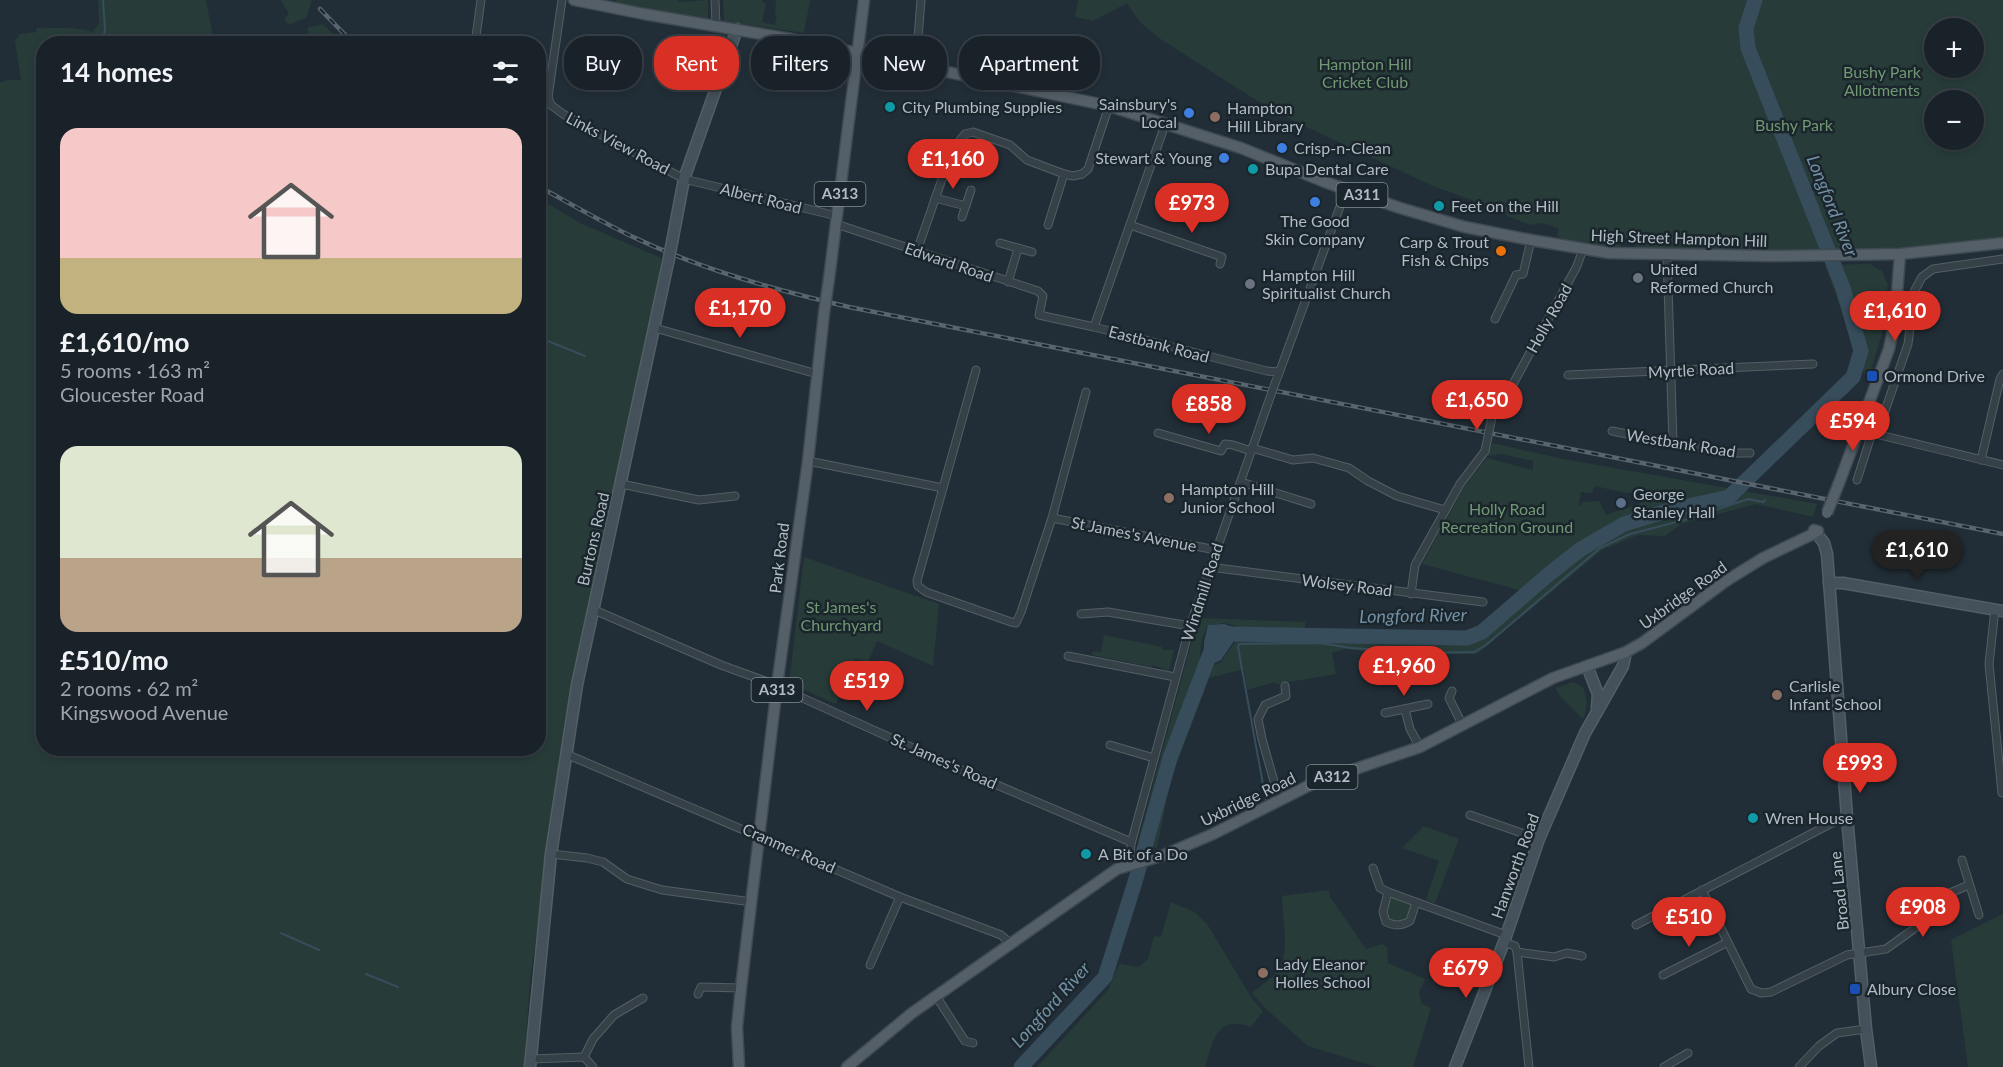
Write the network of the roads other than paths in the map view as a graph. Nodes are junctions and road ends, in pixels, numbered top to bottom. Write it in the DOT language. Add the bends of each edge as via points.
graph roads {
  1 [pos="481,0"];
  2 [pos="562,0"];
  3 [pos="574,0"];
  4 [pos="715,0"];
  5 [pos="864,0"];
  6 [pos="921,0"];
  7 [pos="609,4"];
  8 [pos="716,25"];
  9 [pos="737,29"];
  10 [pos="476,36"];
  11 [pos="918,36"];
  12 [pos="858,52"];
  13 [pos="862,53"];
  14 [pos="947,71"];
  15 [pos="1109,106"];
  16 [pos="1166,122"];
  17 [pos="957,144"];
  18 [pos="950,156"];
  19 [pos="1064,174"];
  20 [pos="684,179"];
  21 [pos="1346,189"];
  22 [pos="971,190"];
  23 [pos="935,198"];
  24 [pos="966,206"];
  25 [pos="962,217"];
  26 [pos="837,220"];
  27 [pos="1048,225"];
  28 [pos="1130,225"];
  29 [pos="1531,240"];
  30 [pos="1000,243"];
  31 [pos="2003,243"];
  32 [pos="1018,249"];
  33 [pos="1583,249"];
  34 [pos="917,251"];
  35 [pos="1032,252"];
  36 [pos="1900,254"];
  37 [pos="1667,255"];
  38 [pos="2003,260"];
  39 [pos="1220,264"];
  40 [pos="1008,282"];
  41 [pos="1039,315"];
  42 [pos="1495,319"];
  43 [pos="1094,327"];
  44 [pos="655,328"];
  45 [pos="1813,364"];
  46 [pos="976,370"];
  47 [pos="1671,371"];
  48 [pos="817,374"];
  49 [pos="2003,374"];
  50 [pos="1278,375"];
  51 [pos="1568,375"];
  52 [pos="1086,392"];
  53 [pos="1859,430"];
  54 [pos="1612,431"];
  55 [pos="1158,433"];
  56 [pos="1874,433"];
  57 [pos="1673,443"];
  58 [pos="1252,449"];
  59 [pos="1750,453"];
  60 [pos="1980,460"];
  61 [pos="808,461"];
  62 [pos="2003,465"];
  63 [pos="1857,480"];
  64 [pos="1241,482"];
  65 [pos="621,484"];
  66 [pos="943,488"];
  67 [pos="735,496"];
  68 [pos="1311,504"];
  69 [pos="1445,510"];
  70 [pos="1052,518"];
  71 [pos="1816,533"];
  72 [pos="1216,550"];
  73 [pos="1210,567"];
  74 [pos="1829,583"];
  75 [pos="1411,594"];
  76 [pos="1483,602"];
  77 [pos="592,609"];
  78 [pos="1999,610"];
  79 [pos="1081,614"];
  80 [pos="1190,626"];
  81 [pos="1626,652"];
  82 [pos="1068,656"];
  83 [pos="1587,666"];
  84 [pos="1175,677"];
  85 [pos="777,686"];
  86 [pos="1284,686"];
  87 [pos="1448,696"];
  88 [pos="1428,704"];
  89 [pos="1405,710"];
  90 [pos="1596,711"];
  91 [pos="1384,713"];
  92 [pos="1463,726"];
  93 [pos="1110,745"];
  94 [pos="1419,747"];
  95 [pos="566,754"];
  96 [pos="1154,758"];
  97 [pos="2002,789"];
  98 [pos="1279,799"];
  99 [pos="1470,815"];
  100 [pos="1847,817"];
  101 [pos="760,837"];
  102 [pos="1539,840"];
  103 [pos="1131,842"];
  104 [pos="551,854"];
  105 [pos="1962,860"];
  106 [pos="1131,864"];
  107 [pos="1373,868"];
  108 [pos="1969,885"];
  109 [pos="1702,890"];
  110 [pos="1388,892"];
  111 [pos="900,897"];
  112 [pos="752,902"];
  113 [pos="1416,902"];
  114 [pos="1978,915"];
  115 [pos="1636,925"];
  116 [pos="1505,938"];
  117 [pos="1726,942"];
  118 [pos="1010,944"];
  119 [pos="1860,951"];
  120 [pos="1517,952"];
  121 [pos="1582,956"];
  122 [pos="870,965"];
  123 [pos="1663,975"];
  124 [pos="741,988"];
  125 [pos="698,994"];
  126 [pos="936,996"];
  127 [pos="643,998"];
  128 [pos="1866,1029"];
  129 [pos="973,1043"];
  130 [pos="1688,1053"];
  131 [pos="584,1057"];
  132 [pos="530,1063"];
  133 [pos="593,1067"];
  134 [pos="739,1067"];
  135 [pos="847,1067"];
  136 [pos="1455,1067"];
  137 [pos="1529,1067"];
  138 [pos="1664,1067"];
  139 [pos="1799,1067"];
  140 [pos="1871,1067"];
  1 -- 10 [label="street"];
  2 -- 20 [label="street, Links View Road" via="548,97 551,105"];
  3 -- 7 [label="main road, A311"];
  4 -- 8 [label="street"];
  5 -- 12 [label="main road, A313"];
  6 -- 11 [label="street"];
  7 -- 8 [label="main road, A311"];
  8 -- 9 [label="main road, A311"];
  9 -- 12 [label="main road, A311"];
  9 -- 20 [label="street, Burtons Road"];
  12 -- 13 [label="main road, A311"];
  12 -- 26 [label="main road, Park Road / A313"];
  14 -- 15 [label="main road, High Street Hampton Hill / A311"];
  15 -- 16 [label="main road, High Street Hampton Hill / A311"];
  15 -- 19 [label="street" via="1088,169 1074,176"];
  16 -- 21 [label="main road, High Street Hampton Hill / A311"];
  16 -- 28 [label="street"];
  17 -- 19 [label="street" via="965,134 973,132 1010,145 1027,160"];
  18 -- 23 [label="street"];
  19 -- 27 [label="street"];
  20 -- 26 [label="street, Albert Road"];
  20 -- 44 [label="street, Burtons Road, bridge"];
  21 -- 29 [label="main road, High Street Hampton Hill / A311" via="1465,227"];
  21 -- 50 [label="street, Windmill Road"];
  22 -- 24 [label="street"];
  23 -- 24 [label="street"];
  23 -- 34 [label="street"];
  24 -- 25 [label="street"];
  26 -- 34 [label="street, Edward Road"];
  26 -- 48 [label="main road, Park Road / A313, bridge"];
  28 -- 39 [label="street" via="1222,257"];
  28 -- 43 [label="street"];
  29 -- 33 [label="main road, High Street Hampton Hill / A311"];
  29 -- 42 [label="street" via="1523,274 1515,275"];
  30 -- 32 [label="street"];
  31 -- 36 [label="main road, A311"];
  32 -- 35 [label="street"];
  32 -- 40 [label="street"];
  33 -- 37 [label="main road, High Street Hampton Hill / A311"];
  33 -- 69 [label="street, Holly Road, bridge" via="1564,291 1492,417 1485,451"];
  34 -- 40 [label="street, Edward Road"];
  36 -- 37 [label="main road, High Street Hampton Hill / A311"];
  36 -- 53 [label="main road" via="1892,336"];
  37 -- 47 [label="street"];
  38 -- 56 [label="street" via="1933,269 1922,277 1916,290 1908,344"];
  40 -- 41 [label="street, Edward Road" via="1043,296"];
  41 -- 43 [label="street, Eastbank Road"];
  43 -- 50 [label="street, Eastbank Road"];
  44 -- 48 [label="street"];
  44 -- 65 [label="street, Burtons Road"];
  45 -- 47 [label="street, Myrtle Road"];
  46 -- 66 [label="street, St James's Avenue"];
  47 -- 51 [label="street, Myrtle Road"];
  47 -- 57 [label="street"];
  48 -- 61 [label="main road, Park Road / A313"];
  49 -- 60 [label="street"];
  50 -- 58 [label="street, Windmill Road, bridge"];
  52 -- 70 [label="street, St James's Avenue"];
  53 -- 56 [label="street"];
  53 -- 71 [label="main road, bridge"];
  54 -- 57 [label="street, Westbank Road"];
  55 -- 58 [label="street" via="1221,452 1225,444"];
  56 -- 60 [label="street"];
  56 -- 63 [label="street"];
  57 -- 59 [label="street, Westbank Road" via="1724,453"];
  58 -- 64 [label="street, Windmill Road"];
  58 -- 69 [label="street" via="1349,468 1397,496"];
  60 -- 62 [label="street"];
  61 -- 66 [label="street"];
  61 -- 85 [label="main road, Park Road / A313"];
  64 -- 68 [label="street"];
  64 -- 72 [label="street, Windmill Road"];
  65 -- 67 [label="street" via="699,500"];
  65 -- 77 [label="street, Burtons Road"];
  66 -- 70 [label="street, St James's Avenue" via="918,586 1005,621 1016,623 1018,619"];
  69 -- 75 [label="street" via="1415,565"];
  70 -- 72 [label="street, St James's Avenue"];
  71 -- 74 [label="street, Broad Lane" via="1827,554"];
  71 -- 81 [label="main road, Uxbridge Road / A312" via="1763,558"];
  72 -- 73 [label="street, Windmill Road"];
  73 -- 75 [label="street, Wolsey Road"];
  73 -- 80 [label="street, Windmill Road"];
  74 -- 78 [label="street"];
  74 -- 100 [label="street, Broad Lane"];
  75 -- 76 [label="street, Wolsey Road"];
  77 -- 85 [label="street, St. James's Road"];
  77 -- 95 [label="street, Burtons Road"];
  78 -- 97 [label="street" via="1989,664"];
  79 -- 80 [label="street" via="1108,612"];
  80 -- 84 [label="street, Windmill Road"];
  81 -- 83 [label="main road, Uxbridge Road / A312"];
  81 -- 90 [label="street, Hanworth Road" via="1623,666"];
  82 -- 84 [label="street"];
  83 -- 90 [label="street, Hanworth Road" via="1598,694"];
  83 -- 92 [label="main road, Uxbridge Road / A312" via="1553,678"];
  84 -- 96 [label="street, Windmill Road"];
  85 -- 101 [label="main road, Park Road / A313"];
  85 -- 103 [label="street, St. James's Road"];
  86 -- 98 [label="street" via="1286,696 1265,705 1258,719"];
  87 -- 92 [label="street"];
  88 -- 89 [label="street"];
  89 -- 91 [label="street"];
  89 -- 94 [label="street"];
  90 -- 102 [label="street, Hanworth Road"];
  92 -- 94 [label="main road, Uxbridge Road / A312"];
  93 -- 96 [label="street"];
  94 -- 98 [label="main road, Uxbridge Road / A312"];
  95 -- 101 [label="street, Cranmer Road"];
  95 -- 104 [label="street, Burtons Road"];
  96 -- 103 [label="street, Windmill Road"];
  98 -- 106 [label="main road, Uxbridge Road / A312" via="1213,834"];
  99 -- 102 [label="street"];
  100 -- 109 [label="street"];
  100 -- 119 [label="street, Broad Lane"];
  101 -- 111 [label="street, Cranmer Road"];
  101 -- 112 [label="main road, Park Road / A313"];
  102 -- 116 [label="street, Hanworth Road"];
  103 -- 106 [label="street, Windmill Road"];
  104 -- 112 [label="street" via="603,862 627,879 662,890"];
  104 -- 132 [label="street, Burtons Road"];
  105 -- 108 [label="street"];
  106 -- 118 [label="main road, Uxbridge Road / A312" via="1117,869"];
  107 -- 110 [label="street" via="1380,888"];
  108 -- 114 [label="street"];
  108 -- 119 [label="street" via="1938,898 1922,923 1886,949"];
  109 -- 115 [label="street"];
  109 -- 117 [label="street"];
  110 -- 113 [label="street"];
  110 -- 113 [label="street" via="1383,912 1386,922 1394,926 1410,921"];
  111 -- 118 [label="street, Cranmer Road" via="1001,935"];
  111 -- 122 [label="street"];
  112 -- 124 [label="main road, Park Road / A313"];
  113 -- 116 [label="street"];
  116 -- 120 [label="street"];
  116 -- 136 [label="street, Hanworth Road"];
  117 -- 119 [label="street" via="1751,990 1761,993"];
  117 -- 123 [label="street"];
  118 -- 126 [label="main road, Uxbridge Road / A312"];
  119 -- 128 [label="street, Broad Lane"];
  120 -- 121 [label="street"];
  120 -- 137 [label="street"];
  124 -- 125 [label="street" via="700,987"];
  124 -- 134 [label="main road, Park Road / A313" via="737,1027"];
  126 -- 129 [label="street" via="965,1041"];
  126 -- 135 [label="main road, Uxbridge Road / A312"];
  127 -- 131 [label="street" via="614,1015 593,1039"];
  128 -- 139 [label="street" via="1838,1033"];
  128 -- 140 [label="street, Broad Lane"];
  130 -- 138 [label="street"];
  131 -- 132 [label="street"];
  131 -- 133 [label="street"];
}
